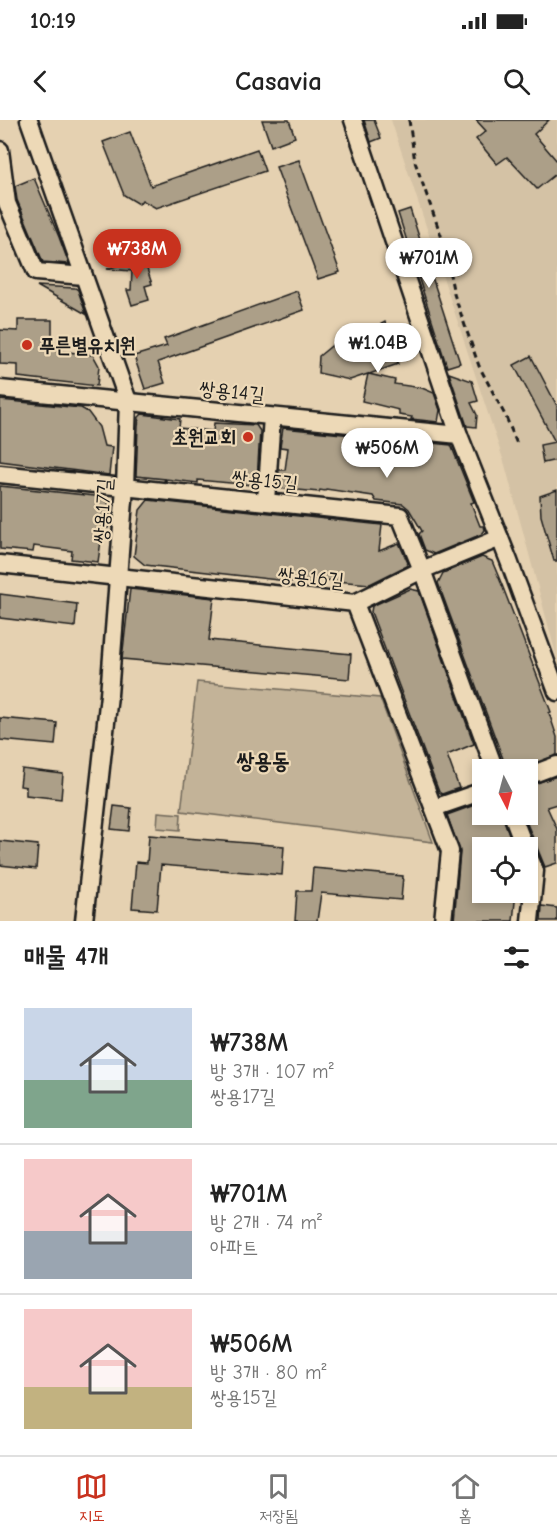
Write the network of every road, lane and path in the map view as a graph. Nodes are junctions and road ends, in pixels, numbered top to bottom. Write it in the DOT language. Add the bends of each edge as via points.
graph roads {
  1 [pos="29,120"];
  2 [pos="353,120"];
  3 [pos="409,120"];
  4 [pos="0,150"];
  5 [pos="84,276"];
  6 [pos="0,389"];
  7 [pos="128,401"];
  8 [pos="272,417"];
  9 [pos="459,435"];
  10 [pos="518,444"];
  11 [pos="0,474"];
  12 [pos="125,487"];
  13 [pos="266,501"];
  14 [pos="500,538"];
  15 [pos="0,564"];
  16 [pos="422,570"];
  17 [pos="118,577"];
  18 [pos="355,603"];
  19 [pos="557,692"];
  20 [pos="491,759"];
  21 [pos="557,765"];
  22 [pos="538,772"];
  23 [pos="472,795"];
  24 [pos="434,808"];
  25 [pos="532,903"];
  26 [pos="84,921"];
  27 [pos="443,921"];
  28 [pos="530,921"];
  1 -- 5 [label="street, 쌍용17길"];
  2 -- 9 [label="street"];
  3 -- 10 [label="path" via="415,162 443,241 454,294 479,366"];
  4 -- 5 [label="street" via="7,203 36,272"];
  5 -- 7 [label="street, 쌍용17길"];
  6 -- 7 [label="street, 쌍용14길"];
  7 -- 8 [label="street, 쌍용14길"];
  7 -- 12 [label="street, 쌍용17길"];
  8 -- 9 [label="street, 쌍용14길"];
  8 -- 13 [label="street"];
  9 -- 14 [label="street"];
  11 -- 12 [label="street, 쌍용15길"];
  12 -- 13 [label="street, 쌍용15길"];
  12 -- 17 [label="street, 쌍용17길"];
  13 -- 16 [label="street, 쌍용15길" via="400,516"];
  14 -- 16 [label="street"];
  14 -- 19 [label="street"];
  15 -- 17 [label="street, 쌍용16길"];
  16 -- 18 [label="street"];
  16 -- 20 [label="street, 쌍용15길"];
  17 -- 18 [label="street, 쌍용16길"];
  17 -- 26 [label="street, 쌍용17길"];
  18 -- 24 [label="street, 쌍용16길"];
  21 -- 22 [label="street"];
  23 -- 24 [label="street"];
  24 -- 27 [label="street, 쌍용16길" via="450,851"];
  25 -- 28 [label="street"];
}
